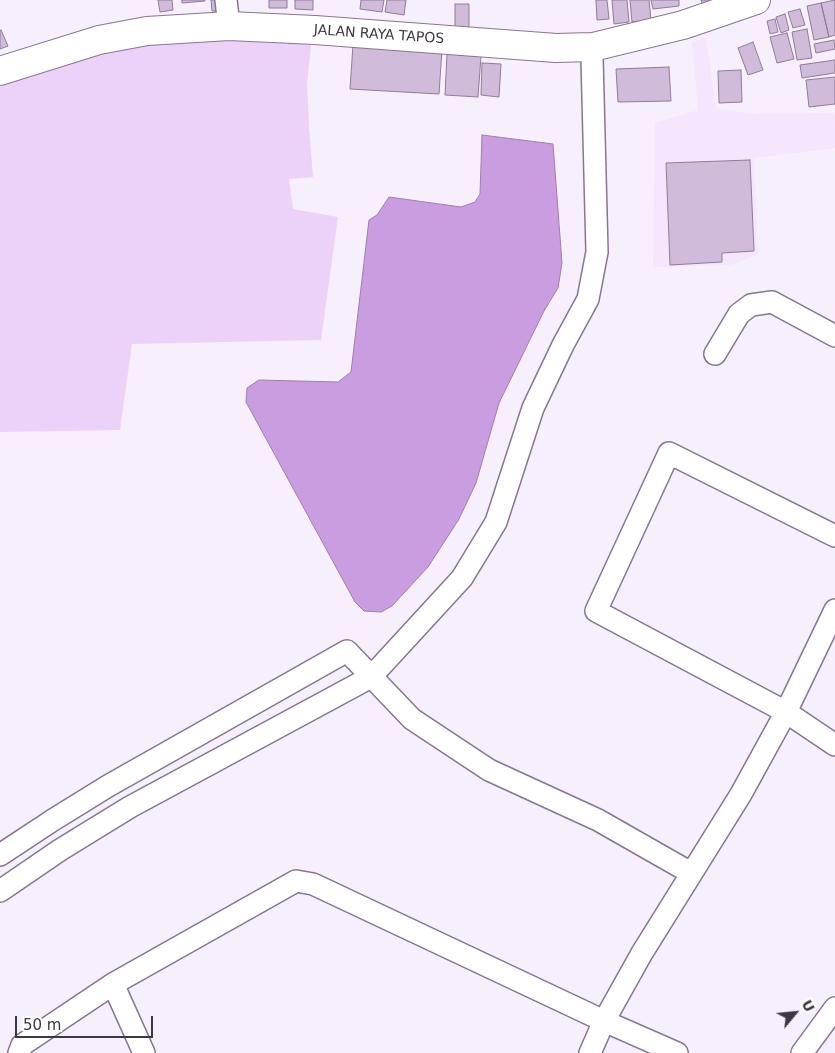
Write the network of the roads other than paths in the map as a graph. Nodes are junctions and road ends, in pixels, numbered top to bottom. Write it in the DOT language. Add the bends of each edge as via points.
graph roads {
  1 [pos="756,0"];
  2 [pos="227,13"];
  3 [pos="592,58"];
  4 [pos="0,71"];
  5 [pos="835,336"];
  6 [pos="715,354"];
  7 [pos="835,536"];
  8 [pos="835,610"];
  9 [pos="371,677"];
  10 [pos="786,712"];
  11 [pos="835,745"];
  12 [pos="0,855"];
  13 [pos="691,873"];
  14 [pos="0,891"];
  15 [pos="113,984"];
  16 [pos="835,1008"];
  17 [pos="604,1021"];
  18 [pos="19,1053"];
  19 [pos="144,1053"];
  20 [pos="590,1053"];
  21 [pos="677,1053"];
  22 [pos="802,1053"];
  1 -- 2 [label="main road, JALAN RAYA TAPOS" via="683,25 593,47 574,48 315,30"];
  2 -- 4 [label="main road, JALAN RAYA TAPOS" via="99,40"];
  3 -- 9 [label="street" via="597,252 588,299 533,408 496,522 462,578"];
  5 -- 6 [label="street" via="772,302 751,305 739,314"];
  7 -- 10 [label="street" via="669,453 596,611"];
  8 -- 10 [label="street"];
  9 -- 12 [label="street" via="347,651 108,786"];
  9 -- 13 [label="street" via="412,719 488,770 598,820"];
  9 -- 14 [label="street" via="130,806"];
  10 -- 11 [label="street"];
  10 -- 13 [label="street" via="741,794"];
  13 -- 17 [label="street"];
  15 -- 17 [label="street" via="296,881 313,884"];
  15 -- 18 [label="street" via="22,1045"];
  15 -- 19 [label="street"];
  16 -- 22 [label="street"];
  17 -- 20 [label="street"];
  17 -- 21 [label="street"];
}
